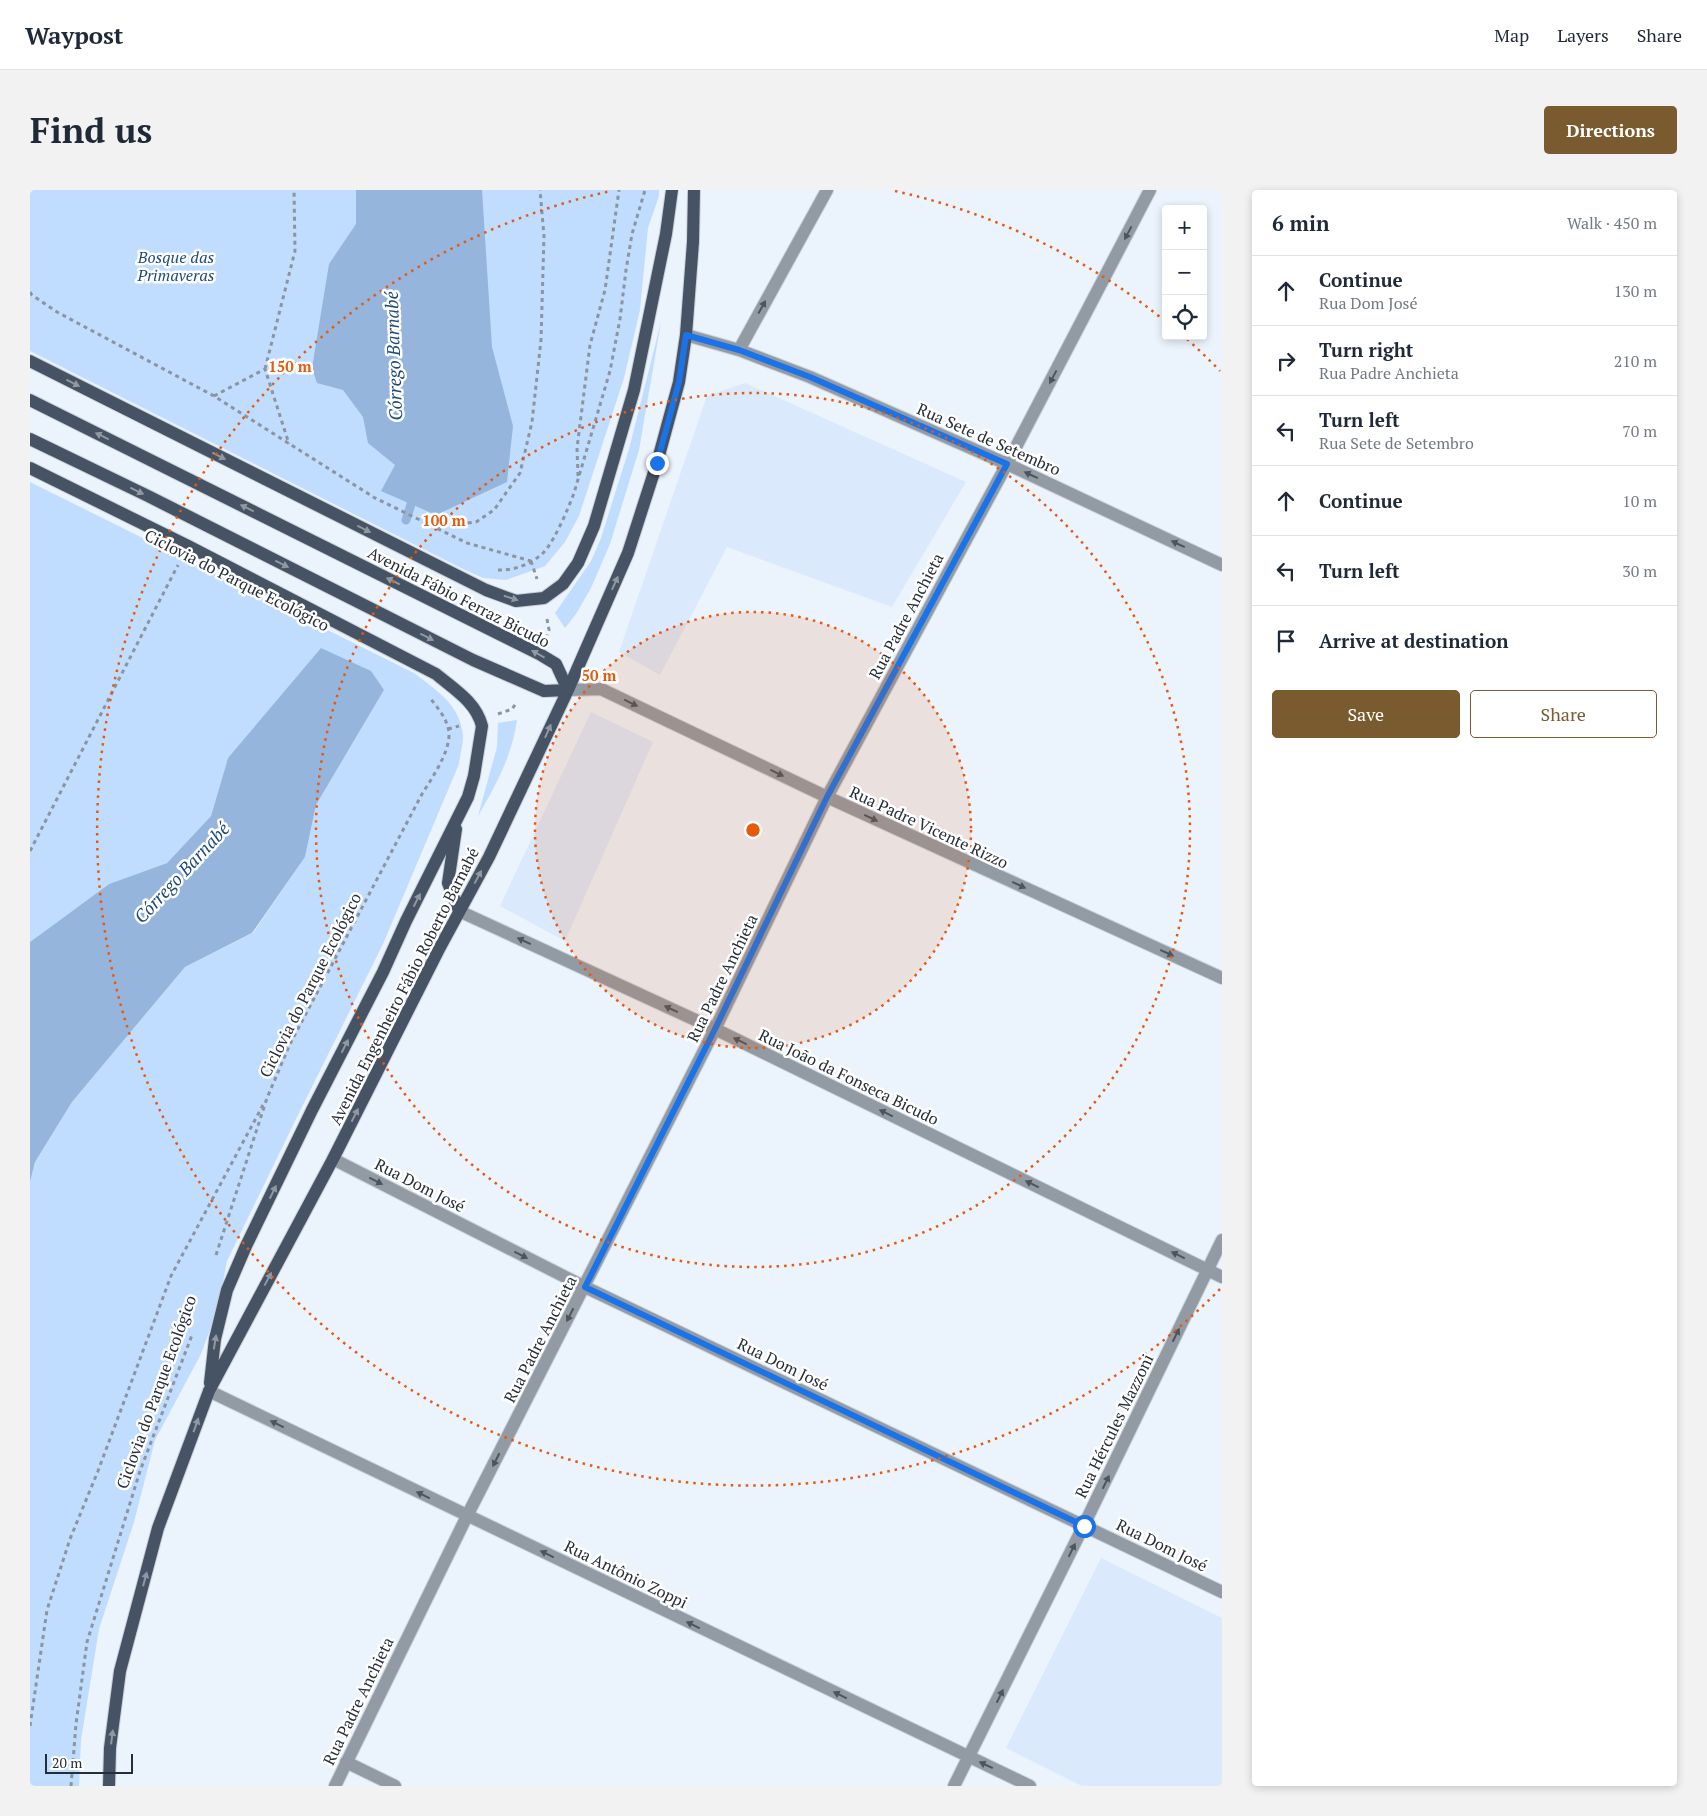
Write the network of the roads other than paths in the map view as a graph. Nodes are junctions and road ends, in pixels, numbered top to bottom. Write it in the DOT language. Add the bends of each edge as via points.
graph roads {
  1 [pos="672,190"];
  2 [pos="694,190"];
  3 [pos="826,190"];
  4 [pos="1150,190"];
  5 [pos="686,335"];
  6 [pos="739,350"];
  7 [pos="30,361"];
  8 [pos="30,400"];
  9 [pos="30,439"];
  10 [pos="1007,464"];
  11 [pos="30,468"];
  12 [pos="1222,565"];
  13 [pos="568,690"];
  14 [pos="827,797"];
  15 [pos="458,818"];
  16 [pos="459,912"];
  17 [pos="1222,978"];
  18 [pos="715,1029"];
  19 [pos="333,1158"];
  20 [pos="1222,1240"];
  21 [pos="1208,1270"];
  22 [pos="1222,1277"];
  23 [pos="585,1287"];
  24 [pos="209,1391"];
  25 [pos="467,1516"];
  26 [pos="1084,1526"];
  27 [pos="1222,1592"];
  28 [pos="969,1758"];
  29 [pos="346,1762"];
  30 [pos="109,1786"];
  31 [pos="335,1786"];
  32 [pos="395,1786"];
  33 [pos="954,1786"];
  34 [pos="1030,1786"];
  7 -- 1 [label="main road, one-way" via="486,590 516,601 544,598 563,584 578,563 594,526 634,390"];
  2 -- 5 [label="main road, Avenida Engenheiro Fábio Roberto Barnabé"];
  6 -- 3 [label="street, one-way"];
  4 -- 10 [label="street, Rua Padre Anchieta, one-way"];
  5 -- 6 [label="street, Rua Sete de Setembro"];
  13 -- 5 [label="main road, Avenida Engenheiro Fábio Roberto Barnabé, one-way" via="628,553 679,382"];
  6 -- 10 [label="street, Rua Sete de Setembro" via="810,377"];
  13 -- 8 [label="main road, Avenida Fábio Ferraz Bicudo, one-way" via="556,664 541,655"];
  9 -- 13 [label="main road, one-way" via="527,685 544,692"];
  12 -- 10 [label="street, Rua Sete de Setembro, one-way"];
  10 -- 14 [label="street, Rua Padre Anchieta"];
  11 -- 15 [label="main road" via="436,674 468,701 482,726 474,776"];
  13 -- 14 [label="street, Rua Padre Vicente Rizzo, one-way" via="601,688"];
  16 -- 13 [label="main road, Avenida Engenheiro Fábio Roberto Barnabé, one-way" via="489,857"];
  14 -- 17 [label="street, Rua Padre Vicente Rizzo, one-way"];
  14 -- 18 [label="street, Rua Padre Anchieta"];
  15 -- 16 [label="main road" via="448,883"];
  24 -- 15 [label="main road, one-way" via="215,1339 227,1290 246,1246"];
  18 -- 16 [label="street, Rua João da Fonseca Bicudo, one-way"];
  19 -- 16 [label="main road, Avenida Engenheiro Fábio Roberto Barnabé, one-way"];
  21 -- 18 [label="street, Rua João da Fonseca Bicudo, one-way"];
  18 -- 23 [label="street, Rua Padre Anchieta"];
  19 -- 23 [label="street, Rua Dom José, one-way"];
  24 -- 19 [label="main road, Avenida Engenheiro Fábio Roberto Barnabé, one-way"];
  20 -- 21 [label="street, Rua Hércules Mazzoni"];
  21 -- 22 [label="street, Rua João da Fonseca Bicudo"];
  26 -- 21 [label="street, Rua Hércules Mazzoni, one-way"];
  23 -- 25 [label="street, Rua Padre Anchieta, one-way"];
  23 -- 26 [label="street, Rua Dom José"];
  25 -- 24 [label="street, Rua Antônio Zoppi, one-way"];
  30 -- 24 [label="main road, Avenida Engenheiro Fábio Roberto Barnabé, one-way" via="110,1748 120,1670 158,1528"];
  28 -- 25 [label="street, Rua Antônio Zoppi, one-way"];
  25 -- 29 [label="street, Rua Padre Anchieta"];
  26 -- 27 [label="street, Rua Dom José"];
  28 -- 26 [label="street, Rua Hércules Mazzoni, one-way"];
  28 -- 33 [label="street, Rua Hércules Mazzoni"];
  34 -- 28 [label="street, Rua Antônio Zoppi, one-way"];
  29 -- 31 [label="street, Rua Padre Anchieta"];
  29 -- 32 [label="street"];
}
